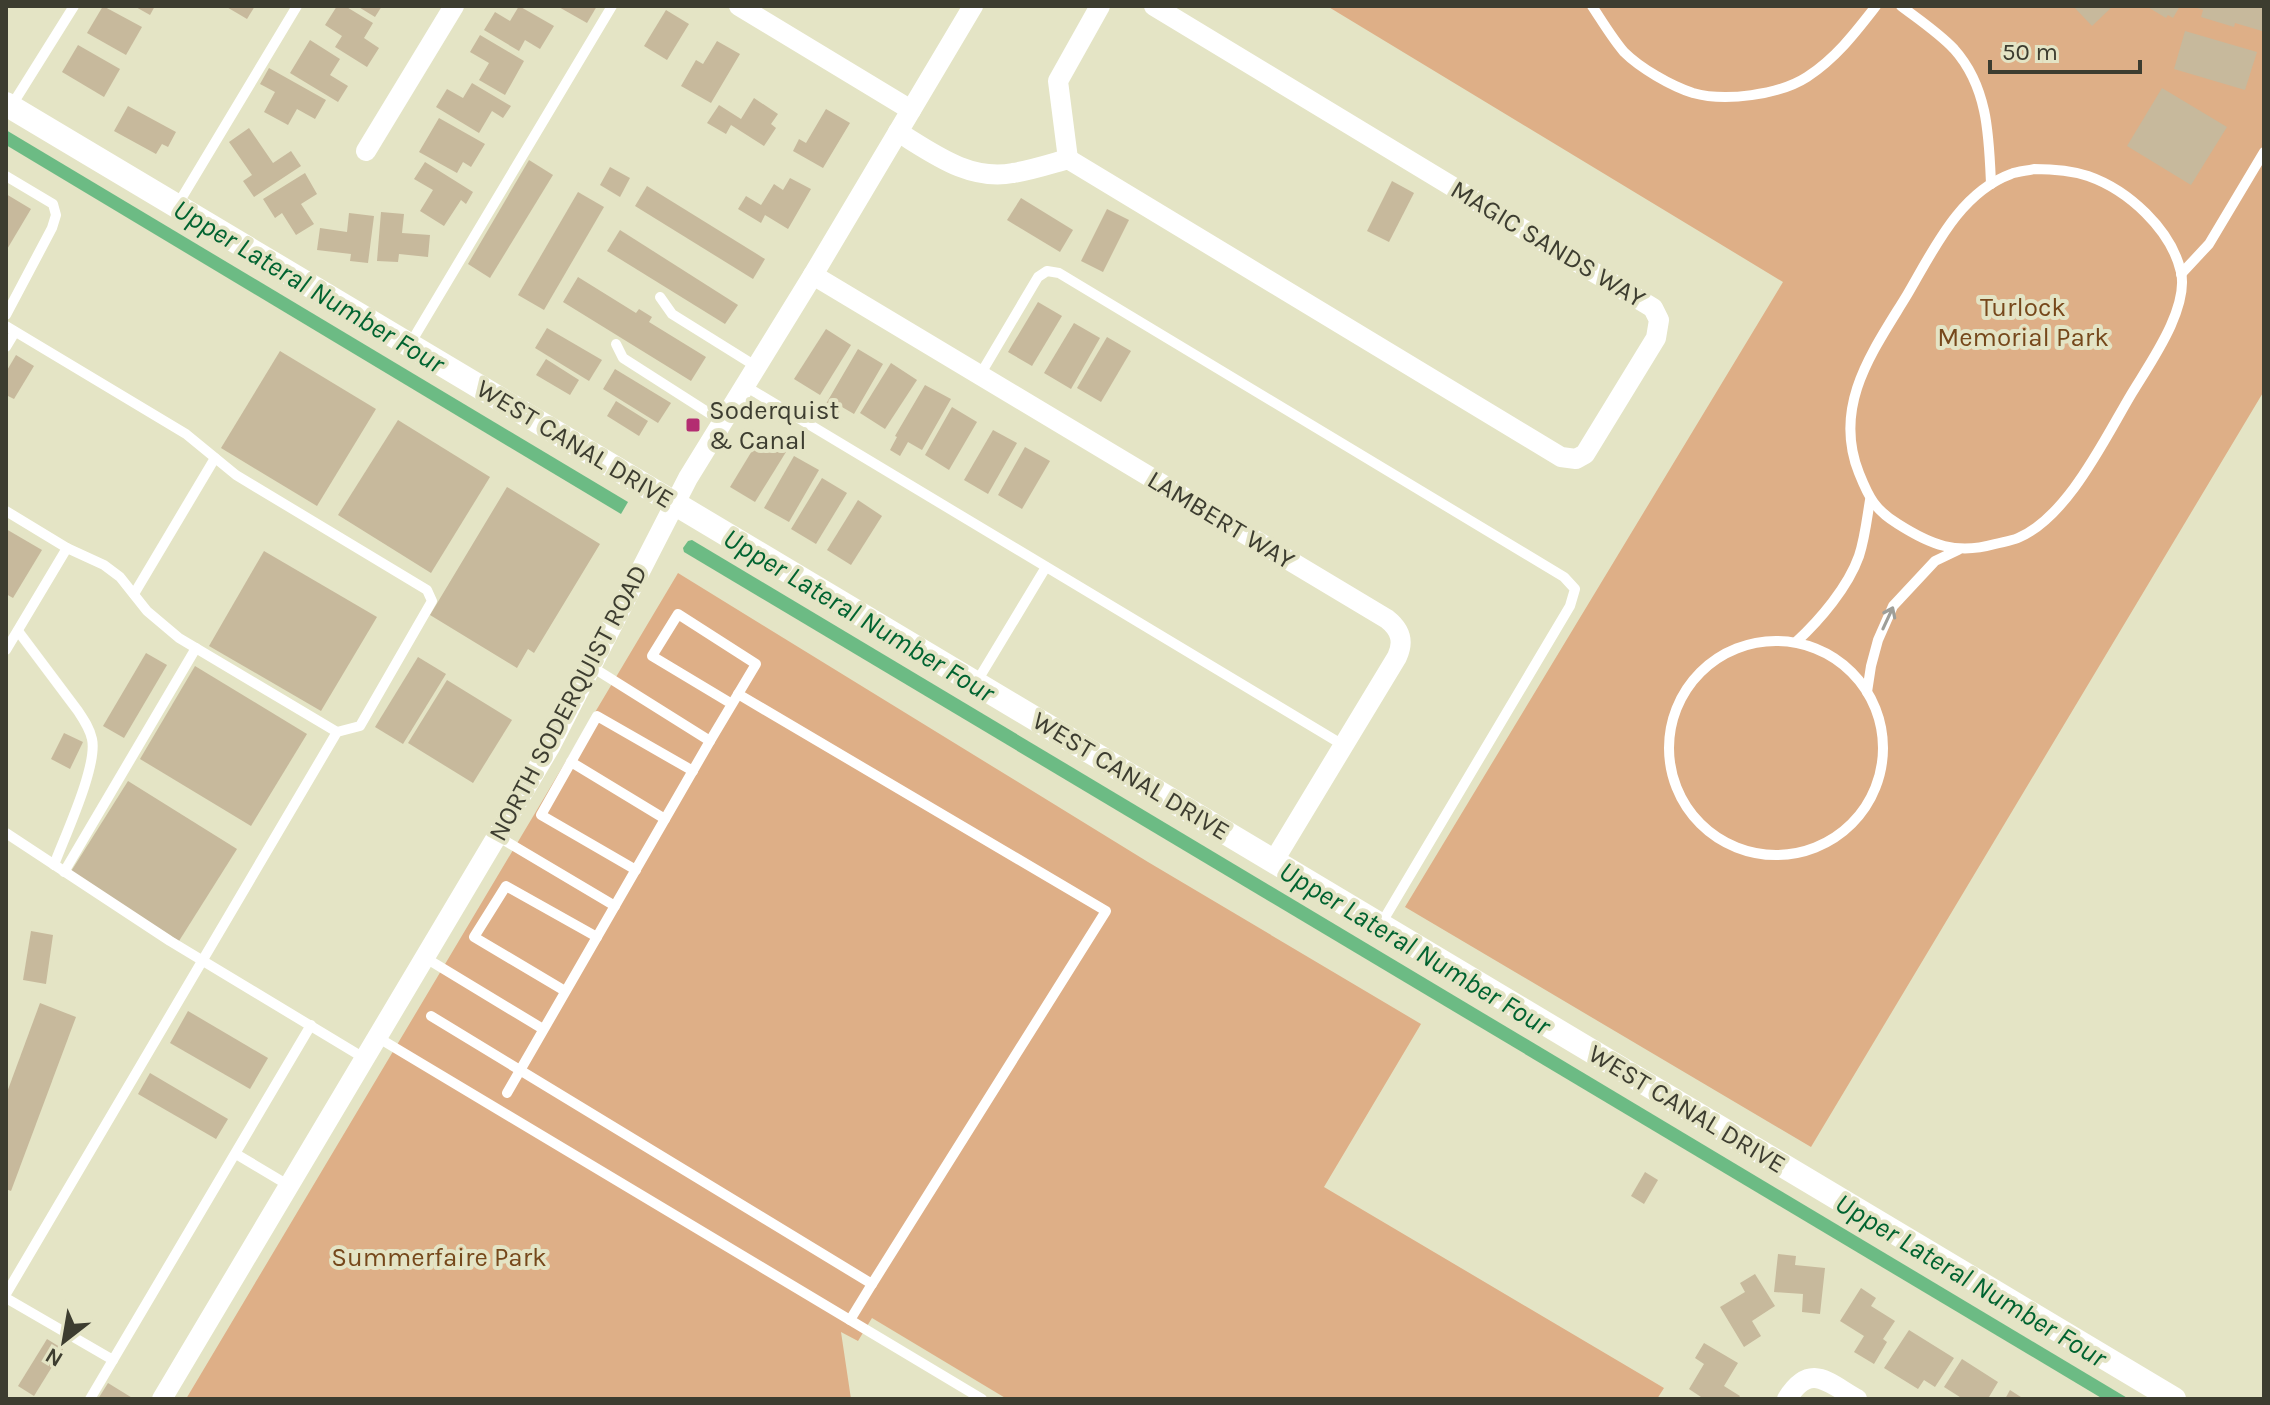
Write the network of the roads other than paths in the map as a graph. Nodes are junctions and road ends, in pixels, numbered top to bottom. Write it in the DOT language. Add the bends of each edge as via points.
graph roads {
  1 [pos="74,6"];
  2 [pos="297,6"];
  3 [pos="454,6"];
  4 [pos="612,6"];
  5 [pos="739,6"];
  6 [pos="973,6"];
  7 [pos="1100,6"];
  8 [pos="1154,6"];
  9 [pos="1592,6"];
  10 [pos="1876,6"];
  11 [pos="1901,6"];
  12 [pos="8,106"];
  13 [pos="911,110"];
  14 [pos="898,132"];
  15 [pos="366,151"];
  16 [pos="2264,152"];
  17 [pos="1068,159"];
  18 [pos="6,176"];
  19 [pos="1991,184"];
  20 [pos="177,206"];
  21 [pos="2181,274"];
  22 [pos="813,275"];
  23 [pos="660,297"];
  24 [pos="6,315"];
  25 [pos="11,329"];
  26 [pos="616,344"];
  27 [pos="409,345"];
  28 [pos="6,347"];
  29 [pos="757,367"];
  30 [pos="980,375"];
  31 [pos="745,386"];
  32 [pos="723,422"];
  33 [pos="215,458"];
  34 [pos="1870,500"];
  35 [pos="674,503"];
  36 [pos="6,511"];
  37 [pos="67,548"];
  38 [pos="1958,550"];
  39 [pos="1046,567"];
  40 [pos="134,594"];
  41 [pos="18,631"];
  42 [pos="1796,642"];
  43 [pos="7,647"];
  44 [pos="196,648"];
  45 [pos="592,667"];
  46 [pos="976,683"];
  47 [pos="1867,692"];
  48 [pos="738,694"];
  49 [pos="732,704"];
  50 [pos="337,732"];
  51 [pos="710,741"];
  52 [pos="1343,745"];
  53 [pos="571,762"];
  54 [pos="693,771"];
  55 [pos="665,819"];
  56 [pos="6,833"];
  57 [pos="497,836"];
  58 [pos="1273,862"];
  59 [pos="59,868"];
  60 [pos="636,870"];
  61 [pos="615,906"];
  62 [pos="1380,926"];
  63 [pos="597,937"];
  64 [pos="424,957"];
  65 [pos="202,960"];
  66 [pos="565,991"];
  67 [pos="431,1016"];
  68 [pos="311,1025"];
  69 [pos="543,1029"];
  70 [pos="377,1037"];
  71 [pos="364,1058"];
  72 [pos="520,1070"];
  73 [pos="507,1093"];
  74 [pos="236,1154"];
  75 [pos="288,1185"];
  76 [pos="872,1284"];
  77 [pos="6,1296"];
  78 [pos="850,1320"];
  79 [pos="113,1360"];
  80 [pos="90,1399"];
  81 [pos="162,1399"];
  82 [pos="982,1399"];
  83 [pos="1787,1399"];
  84 [pos="1857,1399"];
  85 [pos="2174,1399"];
  1 -- 12 [label="lane"];
  2 -- 20 [label="lane"];
  3 -- 15 [label="street"];
  4 -- 27 [label="lane"];
  5 -- 13 [label="street"];
  6 -- 13 [label="street, NORTH SODERQUIST ROAD"];
  7 -- 17 [label="street" via="1058,81"];
  8 -- 17 [label="street, MAGIC SANDS WAY" via="1647,303 1658,313 1656,338 1589,450 1566,459"];
  9 -- 10 [label="lane" via="1624,52 1653,75 1693,93 1731,97 1768,93 1805,78 1839,52"];
  11 -- 19 [label="lane" via="1954,49 1973,78 1986,111"];
  12 -- 20 [label="street, WEST CANAL DRIVE"];
  13 -- 14 [label="street, NORTH SODERQUIST ROAD"];
  14 -- 17 [label="street" via="956,166 986,174 1011,174"];
  14 -- 22 [label="street, NORTH SODERQUIST ROAD"];
  16 -- 21 [label="lane" via="2209,244"];
  18 -- 24 [label="lane" via="53,204 56,215"];
  19 -- 21 [label="lane" via="2034,169 2059,169 2113,187 2155,225"];
  19 -- 34 [label="lane" via="1966,204 1945,232 1867,362 1854,397 1849,433"];
  20 -- 27 [label="street, WEST CANAL DRIVE"];
  21 -- 38 [label="lane" via="2172,322 2076,487 2047,520 2019,538"];
  22 -- 29 [label="street, NORTH SODERQUIST ROAD"];
  22 -- 30 [label="street, LAMBERT WAY"];
  23 -- 29 [label="lane" via="672,314"];
  25 -- 28 [label="lane"];
  25 -- 33 [label="lane" via="186,434"];
  26 -- 32 [label="lane" via="623,358"];
  27 -- 35 [label="street, WEST CANAL DRIVE"];
  29 -- 31 [label="street, NORTH SODERQUIST ROAD"];
  30 -- 52 [label="street, LAMBERT WAY" via="1392,623 1401,637 1399,652"];
  30 -- 62 [label="lane" via="1038,277 1047,271 1059,273 1571,583 1575,589 1570,606"];
  31 -- 32 [label="street, NORTH SODERQUIST ROAD"];
  31 -- 39 [label="lane"];
  32 -- 35 [label="street, NORTH SODERQUIST ROAD"];
  33 -- 40 [label="lane"];
  33 -- 50 [label="lane" via="427,590 432,601 360,726"];
  34 -- 38 [label="lane" via="1908,530"];
  34 -- 42 [label="lane" via="1858,557 1829,607"];
  35 -- 45 [label="street, NORTH SODERQUIST ROAD"];
  35 -- 46 [label="street, WEST CANAL DRIVE"];
  36 -- 37 [label="lane"];
  37 -- 40 [label="lane" via="104,565"];
  37 -- 41 [label="lane"];
  47 -- 38 [label="lane, one-way" via="1878,640 1893,606 1935,561"];
  39 -- 46 [label="lane"];
  39 -- 52 [label="lane"];
  40 -- 44 [label="lane" via="162,626"];
  41 -- 43 [label="lane"];
  41 -- 59 [label="lane" via="78,711 93,742"];
  42 -- 47 [label="lane" via="1837,660"];
  42 -- 47 [label="lane" via="1750,644 1719,656 1694,677 1677,703 1669,765 1679,795 1697,821 1722,841 1751,852 1782,855 1813,849 1841,834 1863,811 1877,783 1883,752 1880,721"];
  44 -- 50 [label="lane"];
  44 -- 59 [label="lane"];
  45 -- 51 [label="lane"];
  45 -- 57 [label="street, NORTH SODERQUIST ROAD"];
  46 -- 58 [label="street, WEST CANAL DRIVE"];
  48 -- 49 [label="lane"];
  48 -- 49 [label="lane" via="756,664 678,614 652,656"];
  48 -- 76 [label="lane" via="1106,911"];
  49 -- 51 [label="lane"];
  50 -- 65 [label="lane"];
  51 -- 54 [label="lane"];
  52 -- 58 [label="street, LAMBERT WAY"];
  53 -- 54 [label="lane" via="597,716"];
  53 -- 55 [label="lane"];
  53 -- 60 [label="lane" via="541,815"];
  54 -- 55 [label="lane"];
  55 -- 60 [label="lane"];
  56 -- 59 [label="lane"];
  57 -- 61 [label="lane"];
  57 -- 64 [label="street, NORTH SODERQUIST ROAD"];
  58 -- 62 [label="street, WEST CANAL DRIVE"];
  59 -- 65 [label="lane"];
  60 -- 61 [label="lane"];
  61 -- 63 [label="lane"];
  62 -- 85 [label="street, WEST CANAL DRIVE"];
  63 -- 66 [label="lane"];
  63 -- 66 [label="lane" via="506,886 474,937"];
  64 -- 69 [label="lane"];
  64 -- 70 [label="street, NORTH SODERQUIST ROAD"];
  65 -- 68 [label="lane"];
  65 -- 77 [label="lane"];
  66 -- 69 [label="lane"];
  67 -- 72 [label="lane"];
  68 -- 71 [label="lane"];
  68 -- 74 [label="lane"];
  69 -- 72 [label="lane"];
  70 -- 71 [label="street, NORTH SODERQUIST ROAD"];
  70 -- 78 [label="lane"];
  71 -- 75 [label="street, NORTH SODERQUIST ROAD"];
  72 -- 73 [label="lane"];
  72 -- 76 [label="lane"];
  74 -- 75 [label="lane"];
  74 -- 79 [label="lane"];
  75 -- 81 [label="street, NORTH SODERQUIST ROAD"];
  76 -- 78 [label="lane"];
  77 -- 79 [label="lane"];
  78 -- 82 [label="lane"];
  79 -- 80 [label="lane"];
  83 -- 84 [label="street" via="1807,1377"];
}
